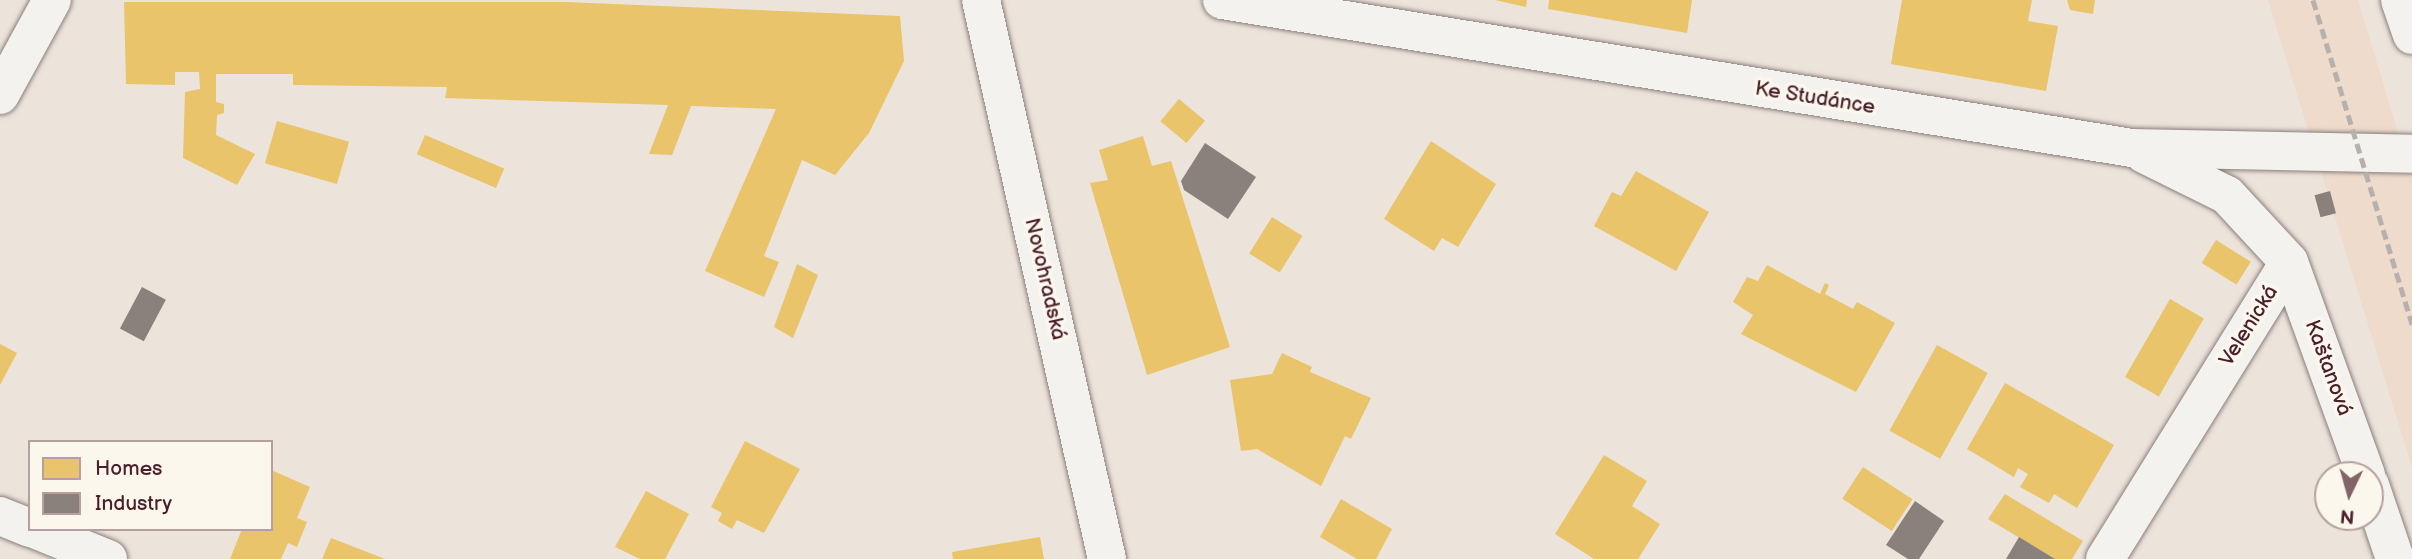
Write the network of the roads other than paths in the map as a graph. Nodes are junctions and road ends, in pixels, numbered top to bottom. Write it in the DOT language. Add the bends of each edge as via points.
graph roads {
  1 [pos="52,0"];
  2 [pos="981,0"];
  3 [pos="1222,0"];
  4 [pos="2400,0"];
  5 [pos="2412,35"];
  6 [pos="0,95"];
  7 [pos="2132,148"];
  8 [pos="2412,154"];
  9 [pos="2289,262"];
  10 [pos="2361,461"];
  11 [pos="0,516"];
  12 [pos="28,526"];
  13 [pos="2384,526"];
  14 [pos="39,531"];
  15 [pos="108,559"];
  16 [pos="1107,559"];
  17 [pos="2105,559"];
  18 [pos="2395,559"];
  1 -- 6 [label="street"];
  2 -- 16 [label="street, Novohradská"];
  3 -- 7 [label="street, Ke Studánce"];
  4 -- 5 [label="street"];
  7 -- 8 [label="street, Ke Studánce"];
  7 -- 9 [label="street, Velenická" via="2228,195"];
  9 -- 10 [label="street, Kaštanová"];
  9 -- 17 [label="street, Velenická"];
  11 -- 12 [label="street"];
  13 -- 18 [label="street"];
  14 -- 15 [label="street"];
}
